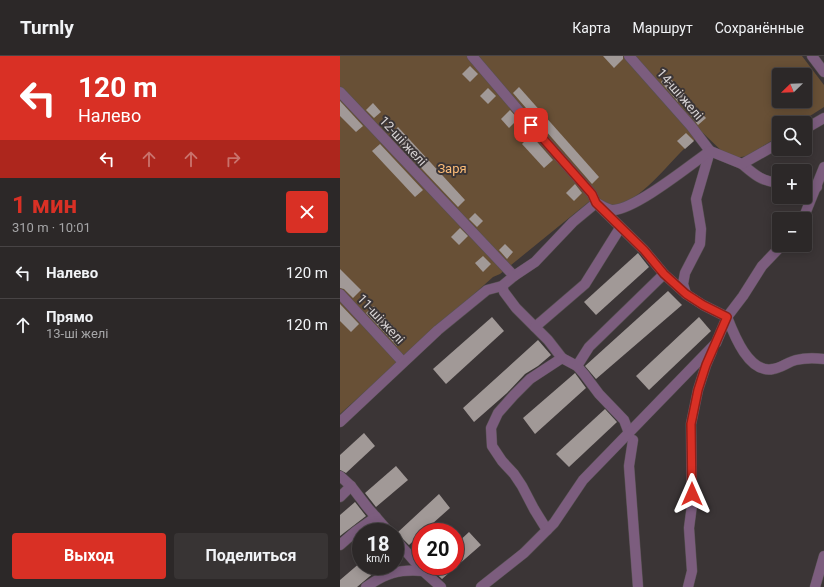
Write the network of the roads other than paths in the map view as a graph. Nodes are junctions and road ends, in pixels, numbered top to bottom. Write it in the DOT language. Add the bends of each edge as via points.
graph roads {
  1 [pos="472,56"];
  2 [pos="629,56"];
  3 [pos="812,56"];
  4 [pos="824,72"];
  5 [pos="340,92"];
  6 [pos="824,118"];
  7 [pos="812,125"];
  8 [pos="772,147"];
  9 [pos="710,151"];
  10 [pos="742,164"];
  11 [pos="824,167"];
  12 [pos="772,182"];
  13 [pos="812,186"];
  14 [pos="816,187"];
  15 [pos="596,203"];
  16 [pos="806,212"];
  17 [pos="620,228"];
  18 [pos="775,252"];
  19 [pos="664,274"];
  20 [pos="514,276"];
  21 [pos="502,286"];
  22 [pos="340,294"];
  23 [pos="686,294"];
  24 [pos="727,317"];
  25 [pos="535,327"];
  26 [pos="716,343"];
  27 [pos="562,358"];
  28 [pos="824,359"];
  29 [pos="403,362"];
  30 [pos="576,366"];
  31 [pos="340,422"];
  32 [pos="631,437"];
  33 [pos="340,476"];
  34 [pos="351,486"];
  35 [pos="340,497"];
  36 [pos="376,517"];
  37 [pos="381,523"];
  38 [pos="547,530"];
  39 [pos="340,546"];
  40 [pos="404,549"];
  41 [pos="824,556"];
  42 [pos="412,558"];
  43 [pos="412,570"];
  44 [pos="428,575"];
  45 [pos="366,587"];
  46 [pos="441,587"];
  47 [pos="481,587"];
  48 [pos="638,587"];
  49 [pos="688,587"];
  50 [pos="815,587"];
  1 -- 15 [label="street" via="592,194"];
  2 -- 9 [label="street, 14-ші желі"];
  3 -- 4 [label="street"];
  5 -- 20 [label="street, 12-ші желі"];
  6 -- 7 [label="street"];
  8 -- 10 [label="street"];
  9 -- 10 [label="street"];
  9 -- 15 [label="street" via="658,189 626,207 612,210"];
  9 -- 23 [label="street" via="696,199 702,229 700,244 685,273 683,284"];
  10 -- 12 [label="street" via="758,178"];
  11 -- 14 [label="street"];
  13 -- 14 [label="street"];
  14 -- 16 [label="street"];
  15 -- 17 [label="street"];
  15 -- 20 [label="street" via="573,222 534,262"];
  17 -- 19 [label="street" via="644,250"];
  17 -- 25 [label="street" via="585,284"];
  18 -- 24 [label="street" via="762,266"];
  19 -- 23 [label="street"];
  19 -- 30 [label="street" via="589,347"];
  20 -- 21 [label="street"];
  21 -- 25 [label="street" via="516,308"];
  21 -- 29 [label="street" via="487,290"];
  22 -- 29 [label="street, 11-ші желі"];
  23 -- 24 [label="street"];
  24 -- 26 [label="street"];
  24 -- 28 [label="street" via="737,341 751,361 760,368 772,369 797,360"];
  25 -- 27 [label="street"];
  26 -- 32 [label="street"];
  26 -- 49 [label="street" via="698,390 691,424 692,505 689,528 692,571"];
  27 -- 30 [label="street"];
  27 -- 38 [label="street" via="530,379 498,413 491,428 492,446 522,486"];
  29 -- 31 [label="street"];
  30 -- 32 [label="street" via="624,420"];
  32 -- 38 [label="street" via="583,480"];
  32 -- 48 [label="street" via="629,466"];
  33 -- 34 [label="street"];
  34 -- 35 [label="street"];
  34 -- 36 [label="street"];
  36 -- 37 [label="street"];
  36 -- 39 [label="street"];
  38 -- 47 [label="street" via="524,553"];
  40 -- 42 [label="street"];
  41 -- 50 [label="street"];
  43 -- 45 [label="street" via="392,572"];
  44 -- 46 [label="street"];
}
